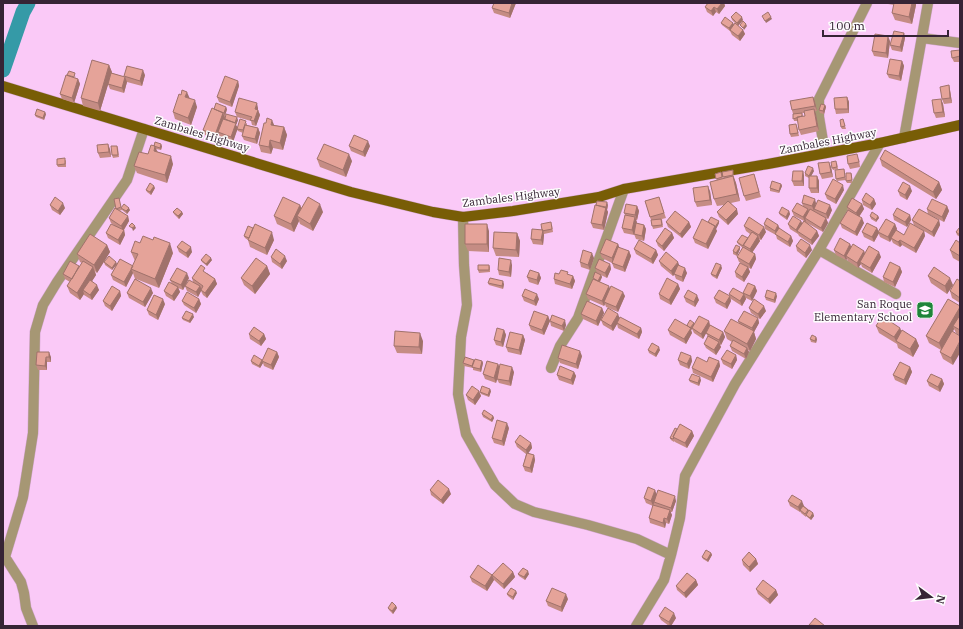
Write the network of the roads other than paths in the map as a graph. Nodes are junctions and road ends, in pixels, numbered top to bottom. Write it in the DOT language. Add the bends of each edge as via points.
graph roads {
  1 [pos="867,3"];
  2 [pos="928,3"];
  3 [pos="922,38"];
  4 [pos="960,43"];
  5 [pos="3,86"];
  6 [pos="960,126"];
  7 [pos="144,129"];
  8 [pos="904,138"];
  9 [pos="880,143"];
  10 [pos="825,154"];
  11 [pos="624,190"];
  12 [pos="463,217"];
  13 [pos="819,250"];
  14 [pos="896,294"];
  15 [pos="551,368"];
  16 [pos="671,556"];
  17 [pos="4,557"];
  18 [pos="33,626"];
  19 [pos="636,626"];
  1 -- 10 [label="street" via="819,99"];
  2 -- 3 [label="street"];
  3 -- 4 [label="street"];
  3 -- 8 [label="street"];
  5 -- 7 [label="main road, Zambales Highway"];
  6 -- 8 [label="main road, Zambales Highway"];
  7 -- 12 [label="main road, Zambales Highway" via="351,192"];
  7 -- 17 [label="street" via="128,180 57,282 43,305 34,332 33,433 22,497"];
  8 -- 9 [label="main road, Zambales Highway"];
  9 -- 10 [label="main road, Zambales Highway"];
  9 -- 13 [label="street"];
  10 -- 11 [label="main road, Zambales Highway"];
  11 -- 12 [label="main road, Zambales Highway" via="514,211"];
  11 -- 15 [label="street" via="578,318 560,346"];
  12 -- 16 [label="street" via="467,306 461,337 458,394 466,434 495,485 515,504 534,512 637,539"];
  13 -- 14 [label="street"];
  13 -- 16 [label="street" via="734,384 685,476 680,518"];
  16 -- 19 [label="street" via="664,580"];
  17 -- 18 [label="street" via="21,582 26,608"];
}
